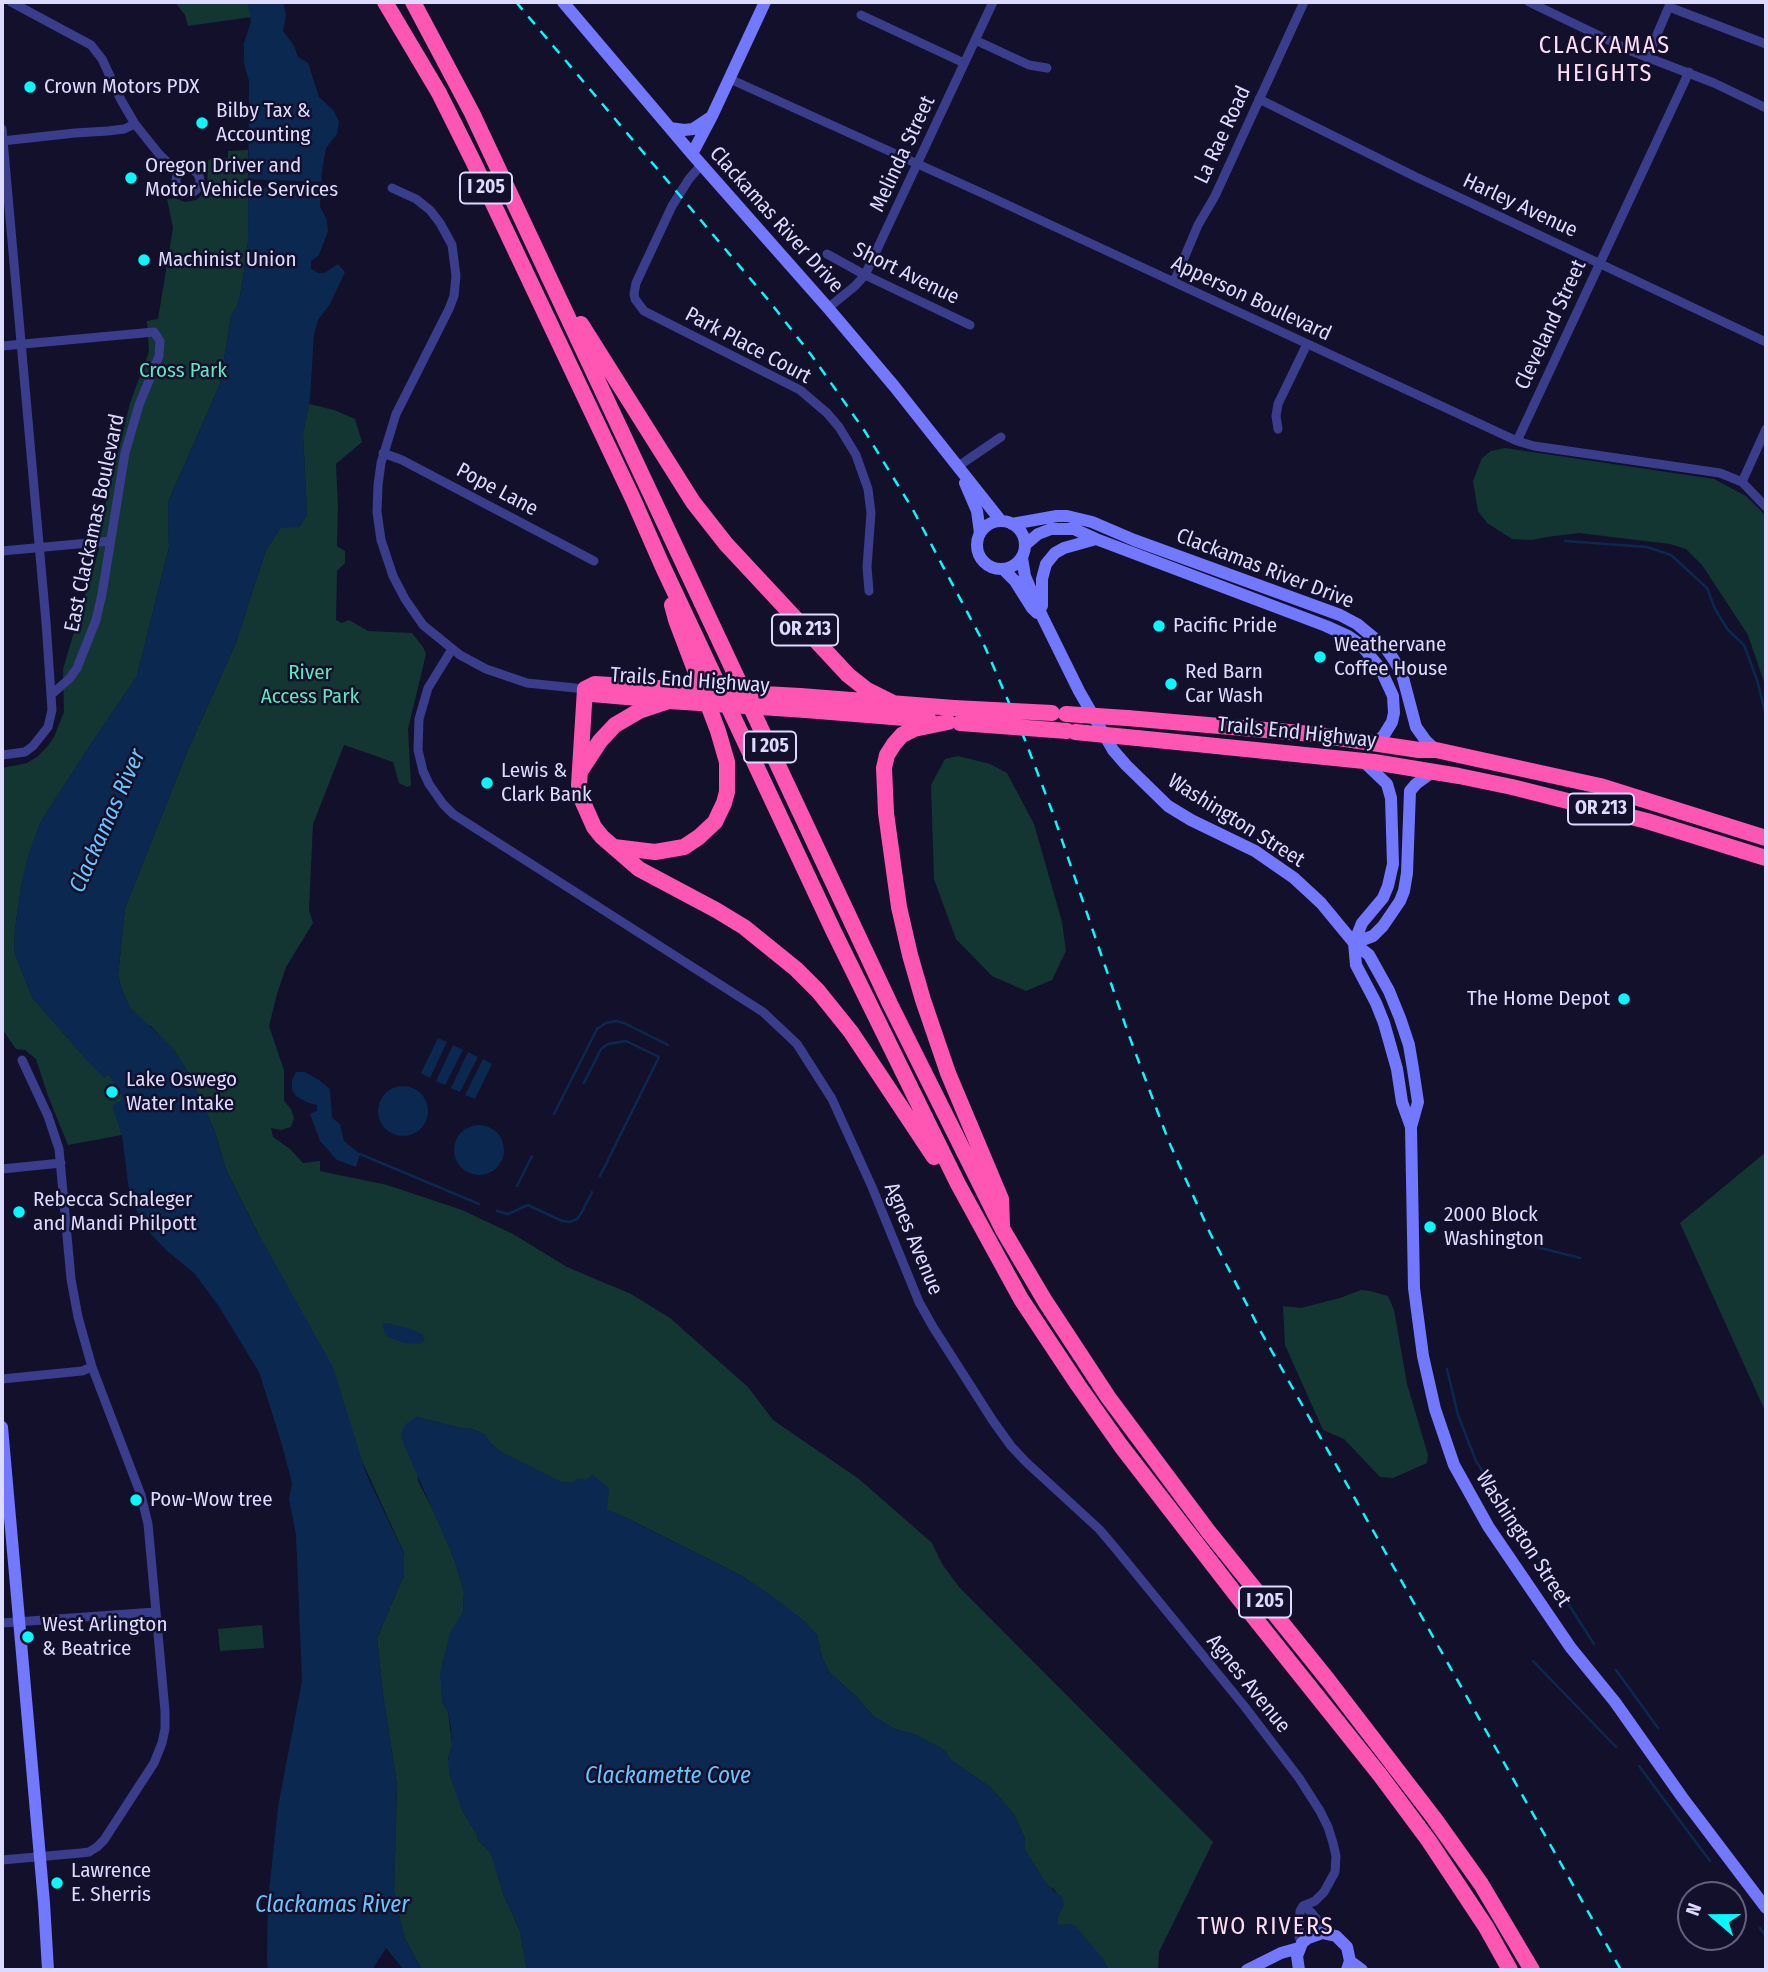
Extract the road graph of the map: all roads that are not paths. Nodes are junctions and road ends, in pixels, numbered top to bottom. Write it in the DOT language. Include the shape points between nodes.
graph roads {
  1 [pos="11,2"];
  2 [pos="385,2"];
  3 [pos="414,2"];
  4 [pos="563,2"];
  5 [pos="765,2"];
  6 [pos="993,2"];
  7 [pos="1304,2"];
  8 [pos="1529,2"];
  9 [pos="1670,5"];
  10 [pos="861,15"];
  11 [pos="975,40"];
  12 [pos="1766,44"];
  13 [pos="1647,58"];
  14 [pos="964,63"];
  15 [pos="1047,68"];
  16 [pos="1689,72"];
  17 [pos="730,79"];
  18 [pos="1259,99"];
  19 [pos="1766,108"];
  20 [pos="712,116"];
  21 [pos="135,124"];
  22 [pos="670,128"];
  23 [pos="2,129"];
  24 [pos="2,141"];
  25 [pos="692,154"];
  26 [pos="917,164"];
  27 [pos="701,165"];
  28 [pos="179,174"];
  29 [pos="392,188"];
  30 [pos="827,254"];
  31 [pos="542,262"];
  32 [pos="1600,262"];
  33 [pos="865,275"];
  34 [pos="1174,282"];
  35 [pos="828,307"];
  36 [pos="970,325"];
  37 [pos="1766,342"];
  38 [pos="21,344"];
  39 [pos="1307,344"];
  40 [pos="2,346"];
  41 [pos="1278,429"];
  42 [pos="1766,429"];
  43 [pos="1001,437"];
  44 [pos="1517,441"];
  45 [pos="383,453"];
  46 [pos="957,467"];
  47 [pos="1742,482"];
  48 [pos="1766,507"];
  49 [pos="1007,522"];
  50 [pos="980,533"];
  51 [pos="1096,539"];
  52 [pos="110,541"];
  53 [pos="39,547"];
  54 [pos="2,551"];
  55 [pos="1024,551"];
  56 [pos="594,561"];
  57 [pos="662,565"];
  58 [pos="1004,570"];
  59 [pos="869,591"];
  60 [pos="1043,618"];
  61 [pos="452,649"];
  62 [pos="585,689"];
  63 [pos="52,694"];
  64 [pos="666,695"];
  65 [pos="803,703"];
  66 [pos="895,704"];
  67 [pos="954,718"];
  68 [pos="1376,743"];
  69 [pos="1436,750"];
  70 [pos="2,755"];
  71 [pos="1364,762"];
  72 [pos="1434,771"];
  73 [pos="580,772"];
  74 [pos="1766,838"];
  75 [pos="614,847"];
  76 [pos="1766,858"];
  77 [pos="1354,943"];
  78 [pos="22,1060"];
  79 [pos="61,1163"];
  80 [pos="2,1169"];
  81 [pos="979,1224"];
  82 [pos="1003,1230"];
  83 [pos="92,1367"];
  84 [pos="2,1379"];
  85 [pos="2,1427"];
  86 [pos="155,1612"];
  87 [pos="19,1622"];
  88 [pos="2,1623"];
  89 [pos="40,1857"];
  90 [pos="2,1860"];
  91 [pos="1303,1906"];
  92 [pos="1766,1908"];
  93 [pos="1329,1934"];
  94 [pos="1301,1946"];
  95 [pos="1349,1966"];
  96 [pos="48,1970"];
  97 [pos="1247,1970"];
  98 [pos="1299,1970"];
  99 [pos="1362,1970"];
  100 [pos="1510,1970"];
  101 [pos="1532,1970"];
  1 -- 21 [label="street" via="91,45"];
  2 -- 57 [label="highway, I 205" via="473,161"];
  3 -- 31 [label="highway, I 205"];
  4 -- 22 [label="main road, Clackamas River Drive"];
  5 -- 17 [label="main road"];
  6 -- 11 [label="street, Melinda Street"];
  7 -- 18 [label="street, La Rae Road"];
  8 -- 13 [label="street"];
  9 -- 12 [label="street"];
  9 -- 13 [label="street"];
  10 -- 14 [label="street"];
  11 -- 14 [label="street, Melinda Street"];
  11 -- 15 [label="street" via="1029,65"];
  13 -- 16 [label="street"];
  14 -- 26 [label="street, Melinda Street"];
  16 -- 19 [label="street"];
  16 -- 32 [label="street, Cleveland Street"];
  17 -- 20 [label="main road"];
  17 -- 26 [label="street, Apperson Boulevard"];
  18 -- 32 [label="street, Harley Avenue"];
  18 -- 34 [label="street, La Rae Road"];
  20 -- 22 [label="main road" via="693,129"];
  20 -- 25 [label="main road"];
  21 -- 24 [label="street" via="124,129"];
  21 -- 28 [label="street"];
  22 -- 25 [label="main road, Clackamas River Drive"];
  23 -- 24 [label="street"];
  24 -- 38 [label="street"];
  25 -- 27 [label="main road, Clackamas River Drive"];
  26 -- 33 [label="street, Melinda Street"];
  26 -- 34 [label="street, Apperson Boulevard"];
  27 -- 35 [label="main road, Clackamas River Drive"];
  27 -- 59 [label="street, Park Place Court" via="672,206 636,283 635,299 644,311 800,390 839,427 856,455 868,489"];
  29 -- 45 [label="street" via="415,199 440,223 452,245 456,276 449,309 404,397"];
  30 -- 33 [label="street, Short Avenue"];
  31 -- 66 [label="highway, OR 213" via="673,472 718,534 854,681"];
  31 -- 82 [label="highway, I 205" via="890,1004"];
  32 -- 37 [label="street, Harley Avenue"];
  32 -- 44 [label="street, Cleveland Street"];
  33 -- 35 [label="street, Melinda Street"];
  33 -- 36 [label="street, Short Avenue"];
  34 -- 39 [label="street, Apperson Boulevard"];
  35 -- 46 [label="main road, Clackamas River Drive"];
  38 -- 40 [label="street"];
  38 -- 52 [label="street, East Clackamas Boulevard" via="154,332 160,341 161,350 131,432"];
  38 -- 53 [label="street"];
  39 -- 41 [label="street" via="1279,404"];
  39 -- 44 [label="street, Apperson Boulevard"];
  42 -- 47 [label="street"];
  43 -- 46 [label="street"];
  44 -- 47 [label="street, Apperson Boulevard" via="1713,472"];
  45 -- 56 [label="street, Pope Lane"];
  45 -- 61 [label="street" via="377,512 389,564 419,619"];
  46 -- 49 [label="main road, Clackamas River Drive"];
  46 -- 50 [label="main road, Clackamas River Drive" via="977,512"];
  47 -- 48 [label="street, Apperson Boulevard"];
  49 -- 50 [label="main road, Clackamas River Drive" via="989,524"];
  49 -- 55 [label="main road, Clackamas River Drive" via="1021,532"];
  49 -- 69 [label="main road, Clackamas River Drive" via="1067,516 1092,522 1357,624 1394,660 1416,727"];
  50 -- 58 [label="main road, Clackamas River Drive" via="979,555 989,566"];
  51 -- 55 [label="main road, Clackamas River Drive" via="1074,528 1051,529 1038,534"];
  51 -- 60 [label="main road" via="1064,548 1046,564"];
  51 -- 68 [label="main road, Clackamas River Drive" via="1348,636 1361,645 1380,668 1393,696 1392,722"];
  52 -- 53 [label="street"];
  52 -- 63 [label="street, East Clackamas Boulevard" via="100,607 88,645 73,674"];
  53 -- 54 [label="street"];
  53 -- 63 [label="street"];
  55 -- 58 [label="main road, Clackamas River Drive"];
  55 -- 60 [label="main road, Washington Street" via="1025,576"];
  57 -- 75 [label="highway" via="676,620 727,762 727,792 715,822 684,847 655,852"];
  57 -- 81 [label="highway, I 205" via="833,930"];
  58 -- 60 [label="main road, Washington Street"];
  60 -- 77 [label="main road, Washington Street" via="1113,750 1135,775 1168,806 1294,878"];
  61 -- 62 [label="street" via="486,669 527,683"];
  61 -- 91 [label="street, Agnes Avenue" via="428,688 418,730 420,761 433,791 453,814 763,1012 797,1044 832,1100 919,1302 993,1421 1011,1447 1116,1549 1245,1707 1320,1811 1336,1856 1335,1872 1324,1892"];
  62 -- 64 [label="highway, Trails End Highway" via="592,695"];
  62 -- 73 [label="highway"];
  63 -- 70 [label="street" via="49,723 36,743 28,750"];
  64 -- 65 [label="highway, Trails End Highway, bridge"];
  64 -- 73 [label="highway" via="615,725"];
  65 -- 66 [label="highway, Trails End Highway"];
  65 -- 67 [label="highway, Trails End Highway / OR 213"];
  66 -- 67 [label="highway, Trails End Highway / OR 213"];
  67 -- 68 [label="highway, Trails End Highway / OR 213, bridge" via="1059,714 1127,718"];
  67 -- 71 [label="highway, Trails End Highway / OR 213, bridge"];
  67 -- 82 [label="highway" via="914,729 894,744 884,768 886,813 910,955 948,1073 1001,1199"];
  68 -- 69 [label="highway, Trails End Highway / OR 213"];
  69 -- 74 [label="highway, Trails End Highway / OR 213" via="1600,786"];
  71 -- 72 [label="highway, Trails End Highway / OR 213"];
  71 -- 77 [label="main road" via="1387,784 1391,798 1393,864 1383,898 1362,923"];
  72 -- 76 [label="highway, Trails End Highway / OR 213" via="1647,821"];
  72 -- 77 [label="main road" via="1410,791 1407,873 1400,901 1373,936"];
  73 -- 75 [label="highway" via="586,812"];
  75 -- 81 [label="highway" via="639,869 744,928 811,984 851,1032"];
  77 -- 92 [label="main road, Washington Street" via="1356,965 1391,1044 1411,1127 1414,1287 1423,1356 1454,1465 1488,1526 1564,1637"];
  78 -- 79 [label="street" via="48,1116"];
  79 -- 80 [label="street"];
  79 -- 83 [label="street" via="71,1279"];
  81 -- 100 [label="highway, I 205" via="1021,1299 1098,1414 1380,1775 1461,1889"];
  82 -- 101 [label="highway, I 205" via="1108,1396 1434,1818 1481,1884"];
  83 -- 84 [label="street"];
  83 -- 86 [label="street" via="141,1495 148,1524"];
  85 -- 87 [label="main road"];
  86 -- 87 [label="street"];
  86 -- 89 [label="street" via="165,1711 154,1763 104,1840 89,1852"];
  87 -- 88 [label="street"];
  87 -- 89 [label="main road"];
  89 -- 90 [label="street"];
  89 -- 96 [label="main road"];
  91 -- 93 [label="street"];
  91 -- 94 [label="street" via="1298,1928"];
  93 -- 94 [label="main road" via="1314,1934"];
  93 -- 95 [label="main road" via="1347,1947"];
  94 -- 97 [label="main road"];
  94 -- 98 [label="main road"];
  95 -- 99 [label="main road"];
}
